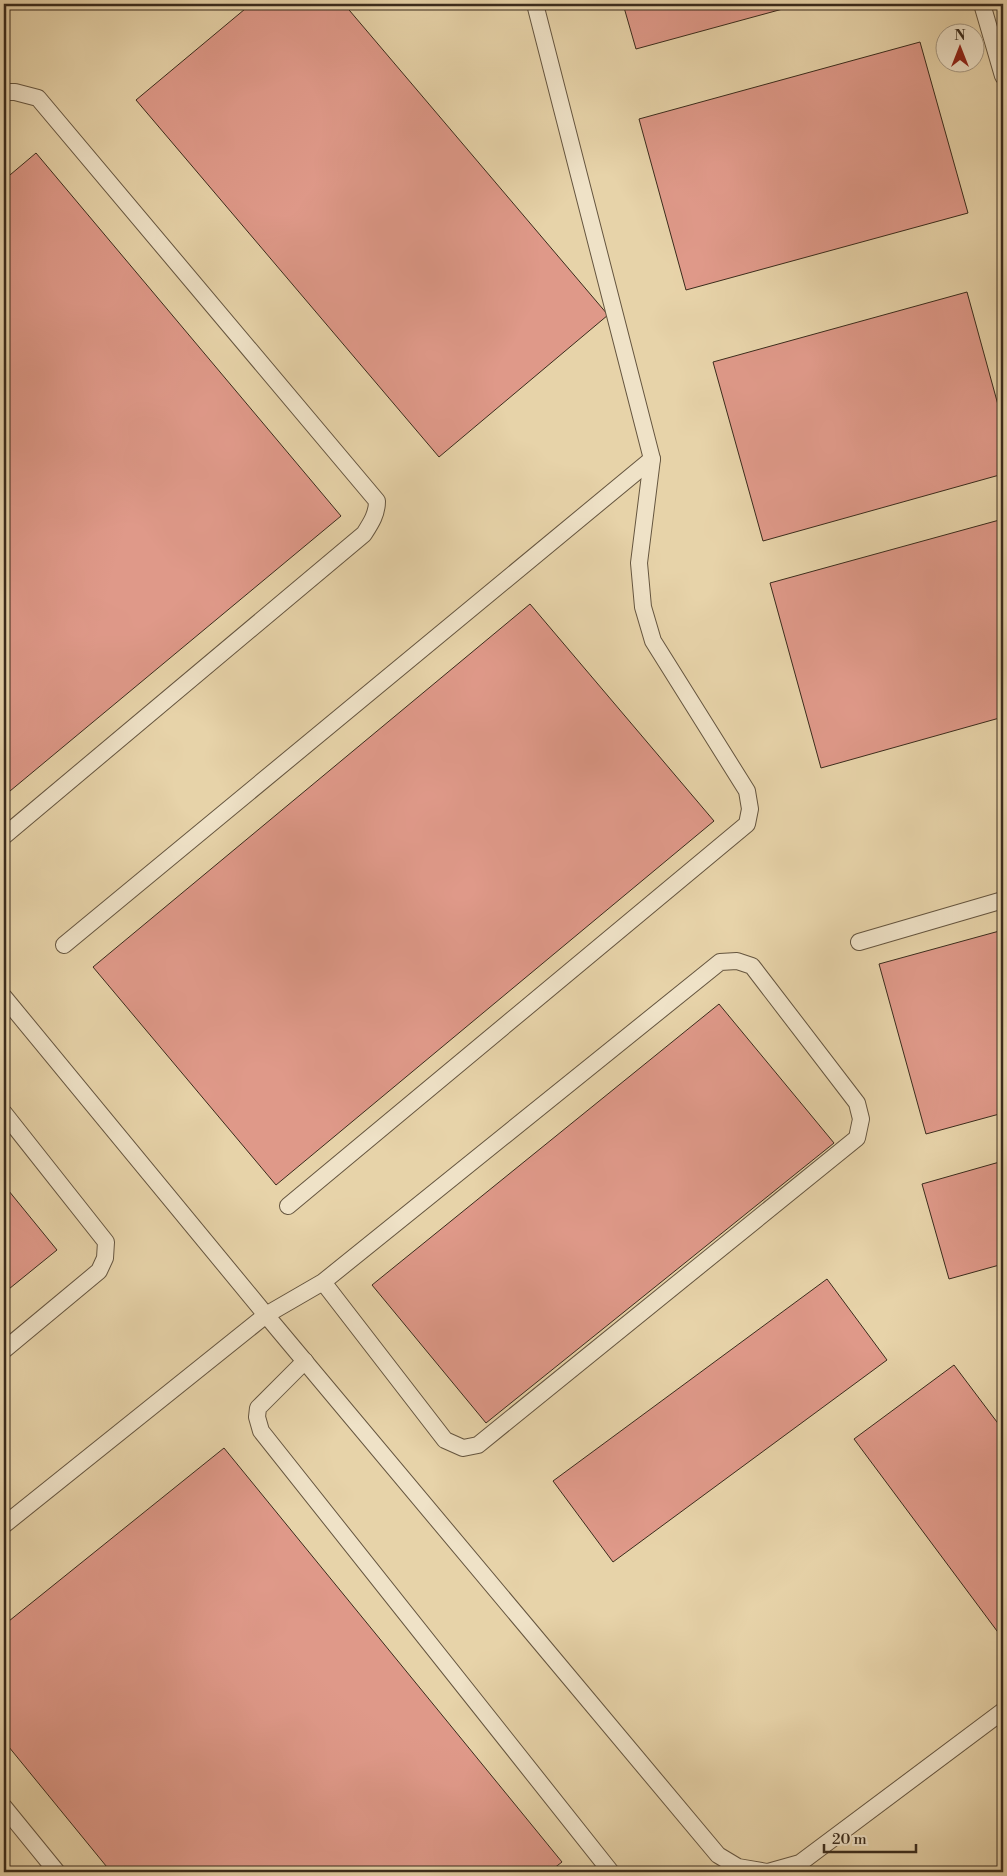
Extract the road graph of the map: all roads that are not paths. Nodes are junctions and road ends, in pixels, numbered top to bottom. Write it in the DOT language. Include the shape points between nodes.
graph roads {
  1 [pos="535,4"];
  2 [pos="982,4"];
  3 [pos="1003,76"];
  4 [pos="4,92"];
  5 [pos="652,459"];
  6 [pos="4,835"];
  7 [pos="1003,900"];
  8 [pos="859,942"];
  9 [pos="64,945"];
  10 [pos="4,997"];
  11 [pos="4,1113"];
  12 [pos="288,1206"];
  13 [pos="323,1282"];
  14 [pos="266,1315"];
  15 [pos="4,1350"];
  16 [pos="305,1362"];
  17 [pos="4,1525"];
  18 [pos="1003,1711"];
  19 [pos="4,1808"];
  20 [pos="57,1872"];
  21 [pos="611,1872"];
  22 [pos="768,1872"];
  1 -- 5 [label="lane"];
  2 -- 3 [label="lane"];
  4 -- 6 [label="lane" via="38,98 377,500 377,510 364,534"];
  5 -- 9 [label="lane"];
  5 -- 12 [label="lane" via="639,563 643,607 653,642 746,791 750,809 746,824"];
  7 -- 8 [label="lane"];
  10 -- 14 [label="lane"];
  11 -- 15 [label="lane" via="106,1242 105,1258 99,1271"];
  13 -- 13 [label="lane" via="720,962 737,961 752,966 857,1103 861,1118 857,1138 478,1445 463,1448 445,1440"];
  13 -- 14 [label="lane"];
  14 -- 16 [label="lane"];
  14 -- 17 [label="lane"];
  16 -- 21 [label="lane" via="258,1408 261,1431"];
  16 -- 22 [label="lane" via="718,1855 738,1867"];
  18 -- 22 [label="lane" via="800,1863"];
  19 -- 20 [label="lane"];
}
